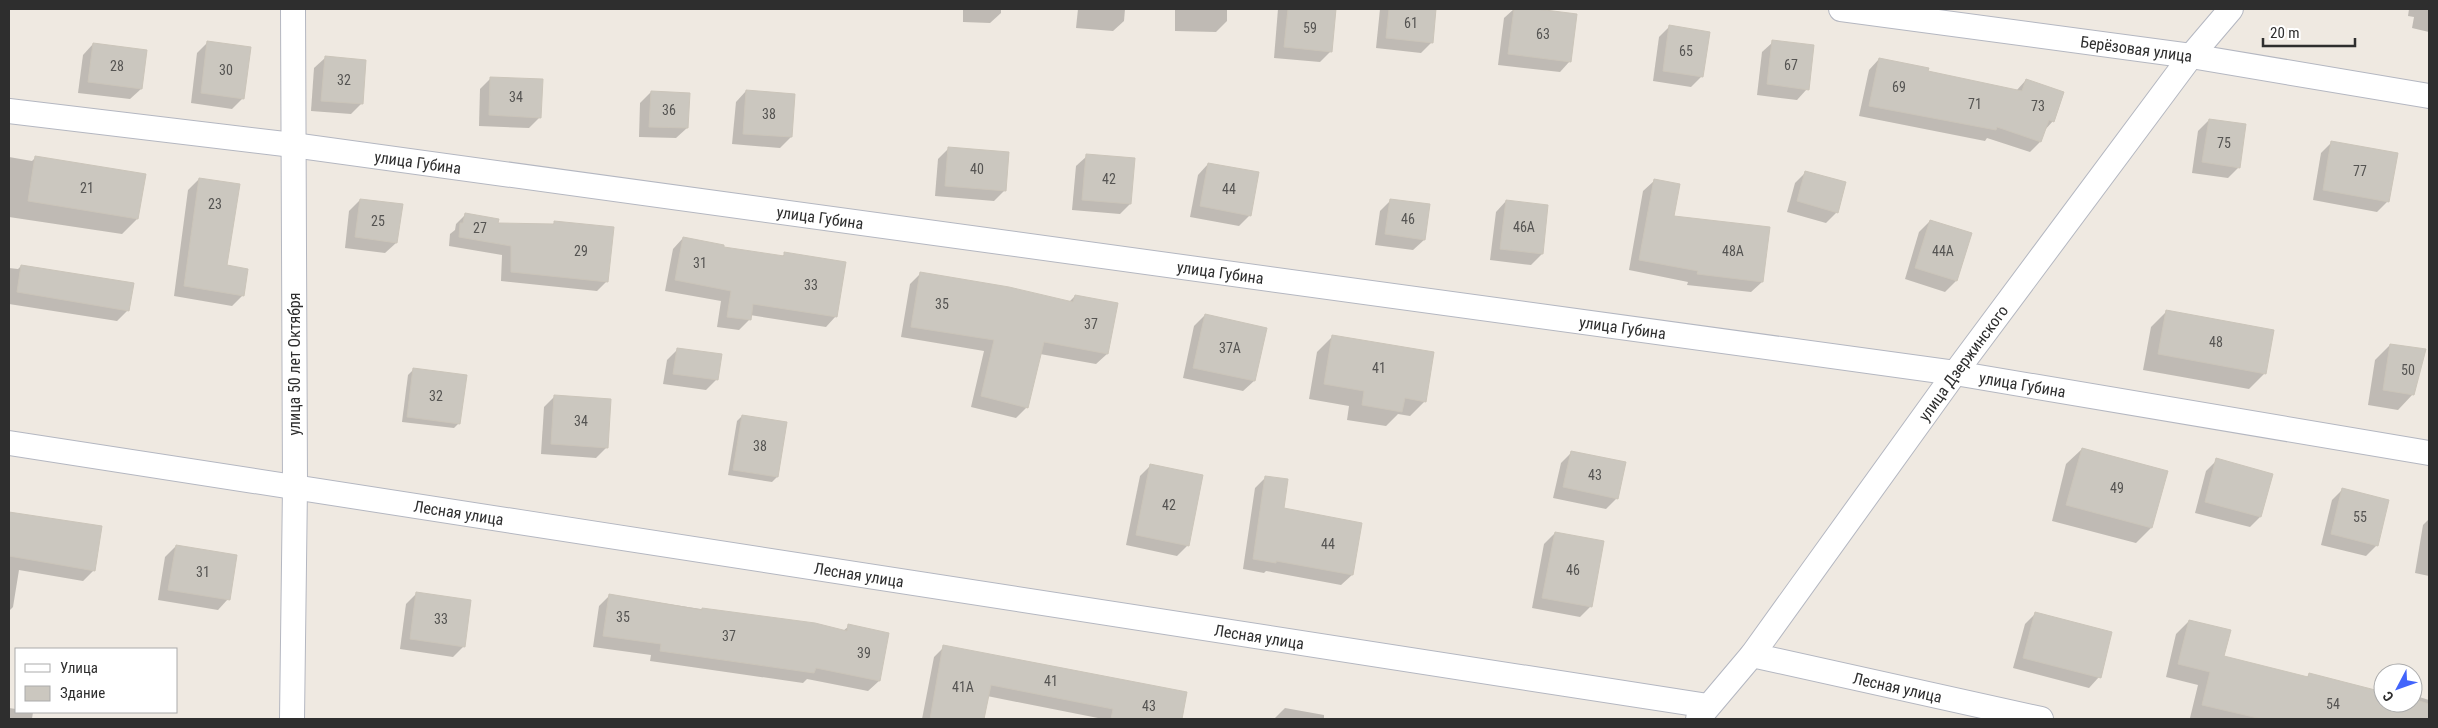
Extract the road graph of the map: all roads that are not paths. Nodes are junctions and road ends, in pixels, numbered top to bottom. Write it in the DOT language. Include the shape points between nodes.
graph roads {
  1 [pos="293,9"];
  2 [pos="1841,9"];
  3 [pos="2231,9"];
  4 [pos="2191,56"];
  5 [pos="2429,96"];
  6 [pos="9,111"];
  7 [pos="293,145"];
  8 [pos="1955,373"];
  9 [pos="9,443"];
  10 [pos="2429,453"];
  11 [pos="295,486"];
  12 [pos="1752,655"];
  13 [pos="1703,713"];
  14 [pos="292,719"];
  15 [pos="2041,719"];
  1 -- 7 [label="street, улица 50 лет Октября"];
  2 -- 4 [label="street, Берёзовая улица"];
  3 -- 4 [label="street, улица Дзержинского"];
  4 -- 5 [label="street, Берёзовая улица"];
  4 -- 8 [label="street, улица Дзержинского"];
  6 -- 7 [label="street, улица Губина"];
  7 -- 8 [label="street, улица Губина"];
  7 -- 11 [label="street, улица 50 лет Октября"];
  8 -- 10 [label="street, улица Губина"];
  8 -- 12 [label="street, улица Дзержинского"];
  9 -- 11 [label="street, Лесная улица"];
  11 -- 13 [label="street, Лесная улица"];
  11 -- 14 [label="street, улица 50 лет Октября"];
  12 -- 13 [label="street, улица Дзержинского"];
  12 -- 15 [label="street, Лесная улица"];
}
